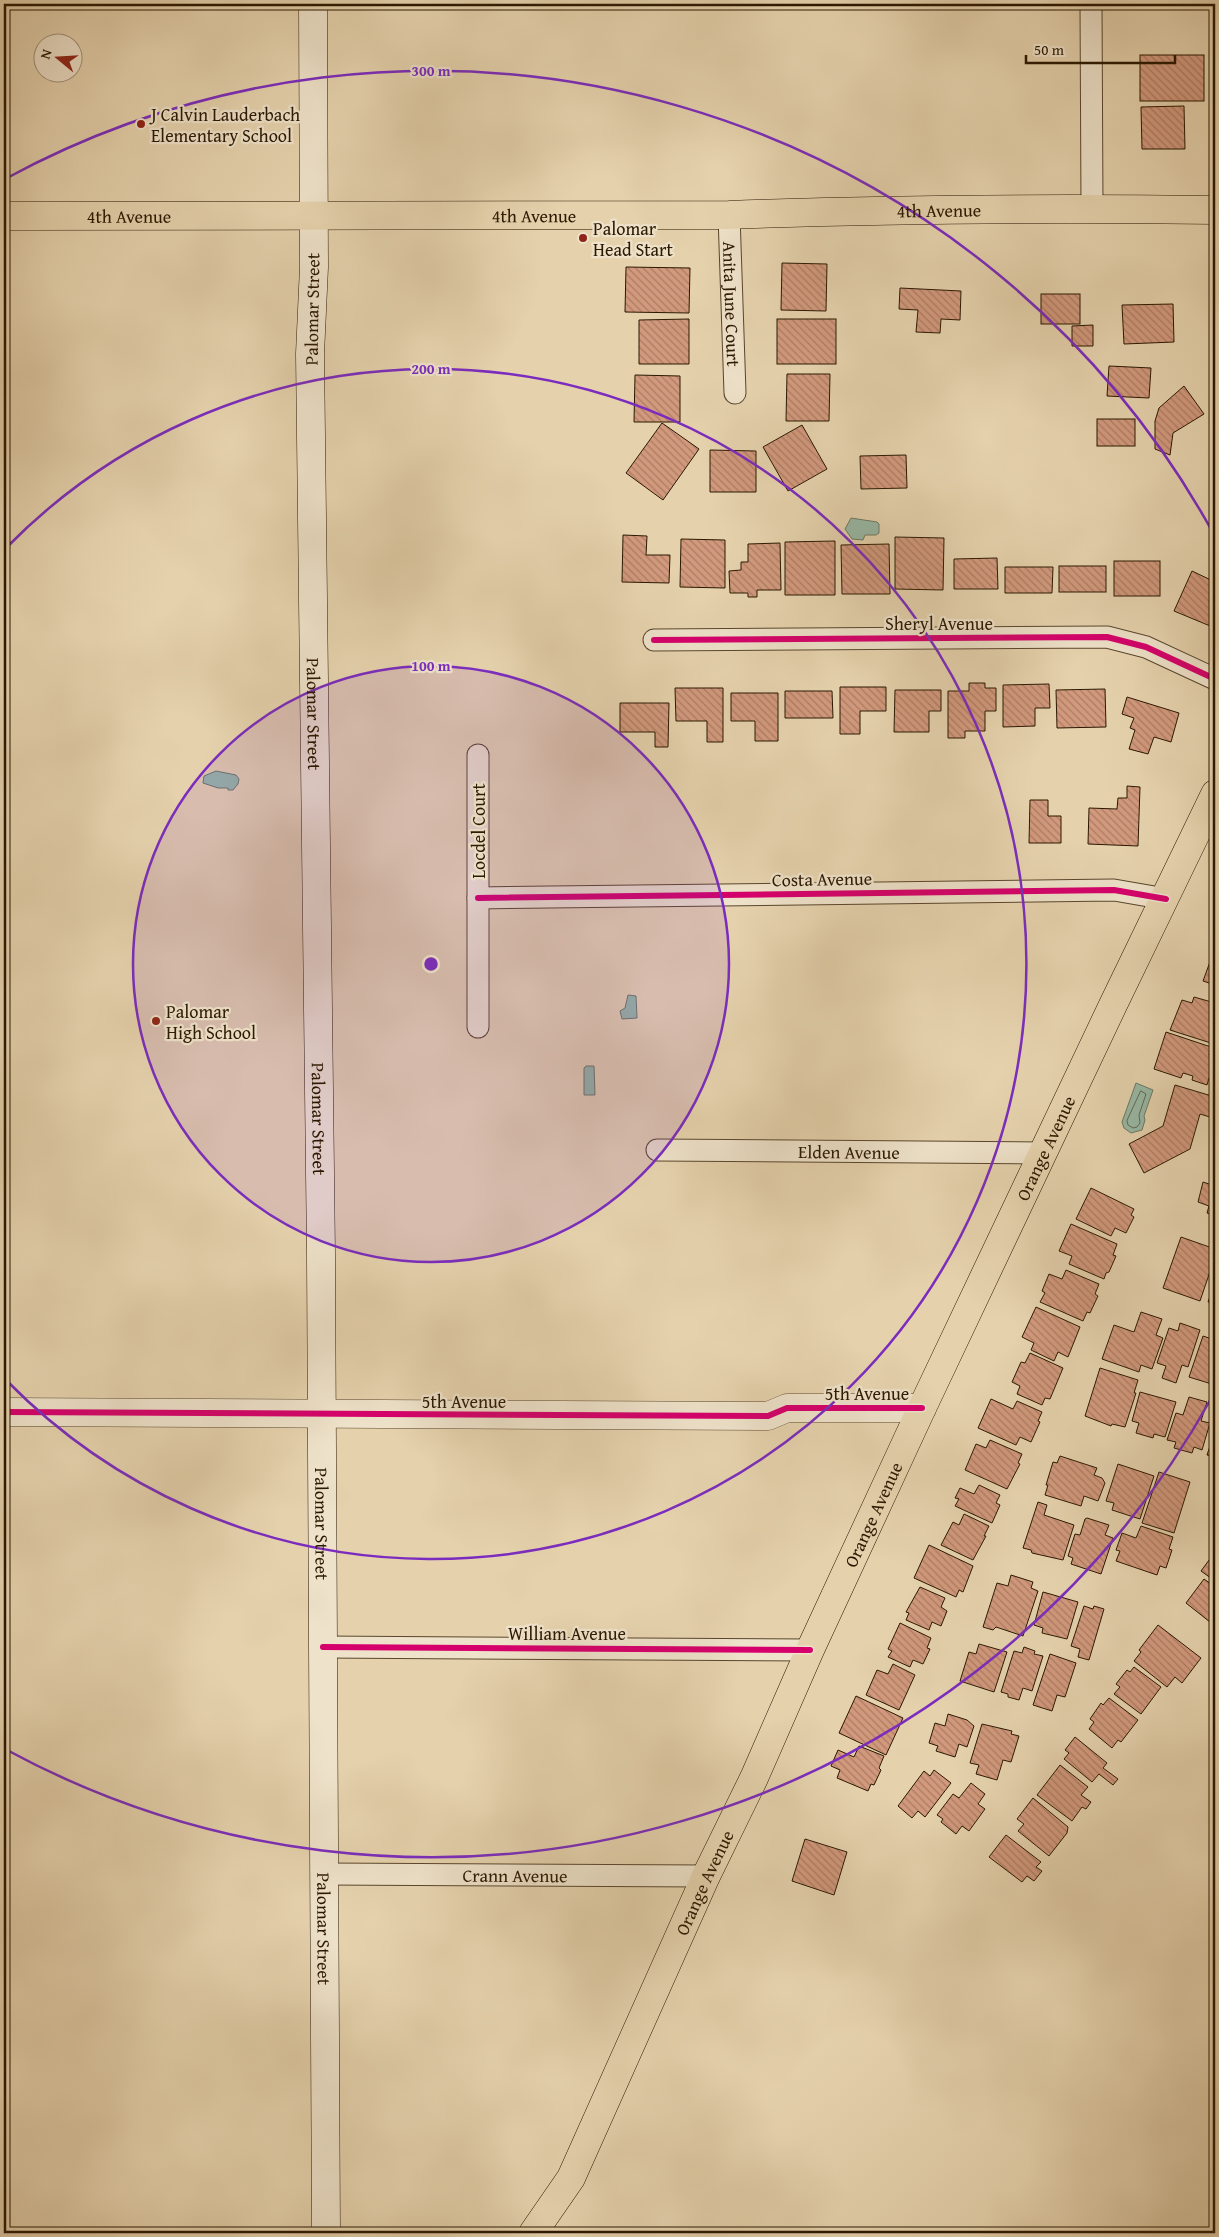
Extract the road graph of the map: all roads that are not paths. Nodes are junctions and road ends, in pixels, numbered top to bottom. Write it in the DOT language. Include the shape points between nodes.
graph roads {
  1 [pos="313,4"];
  2 [pos="1091,4"];
  3 [pos="1092,208"];
  4 [pos="1215,210"];
  5 [pos="312,215"];
  6 [pos="729,215"];
  7 [pos="4,216"];
  8 [pos="735,393"];
  9 [pos="654,640"];
  10 [pos="1215,679"];
  11 [pos="478,756"];
  12 [pos="1215,794"];
  13 [pos="478,898"];
  14 [pos="1166,899"];
  15 [pos="478,1027"];
  16 [pos="657,1150"];
  17 [pos="1042,1153"];
  18 [pos="922,1408"];
  19 [pos="4,1412"];
  20 [pos="322,1415"];
  21 [pos="324,1647"];
  22 [pos="810,1650"];
  23 [pos="325,1874"];
  24 [pos="706,1876"];
  25 [pos="326,2233"];
  26 [pos="533,2233"];
  1 -- 5 [label="main road, Palomar Street"];
  2 -- 3 [label="street"];
  3 -- 4 [label="main road, 4th Avenue"];
  3 -- 6 [label="main road, 4th Avenue"];
  5 -- 6 [label="main road, 4th Avenue"];
  5 -- 7 [label="main road, 4th Avenue"];
  5 -- 20 [label="main road, Palomar Street" via="314,267 310,354"];
  6 -- 8 [label="street, Anita June Court"];
  9 -- 10 [label="street, Sheryl Avenue" via="1107,637 1146,648"];
  11 -- 13 [label="street, Locdel Court"];
  12 -- 14 [label="main road, Orange Avenue"];
  13 -- 14 [label="street, Costa Avenue" via="1114,890"];
  13 -- 15 [label="street, Locdel Court"];
  14 -- 17 [label="main road, Orange Avenue"];
  16 -- 17 [label="street, Elden Avenue"];
  17 -- 18 [label="main road, Orange Avenue"];
  18 -- 20 [label="main road, 5th Avenue" via="787,1408 768,1416"];
  18 -- 22 [label="main road, Orange Avenue"];
  19 -- 20 [label="main road, 5th Avenue"];
  20 -- 21 [label="main road, Palomar Street"];
  21 -- 22 [label="street, William Avenue"];
  21 -- 23 [label="main road, Palomar Street"];
  22 -- 24 [label="main road, Orange Avenue" via="754,1778"];
  23 -- 24 [label="street, Crann Avenue"];
  23 -- 25 [label="main road, Palomar Street"];
  24 -- 26 [label="main road, Orange Avenue" via="571,2178"];
}
